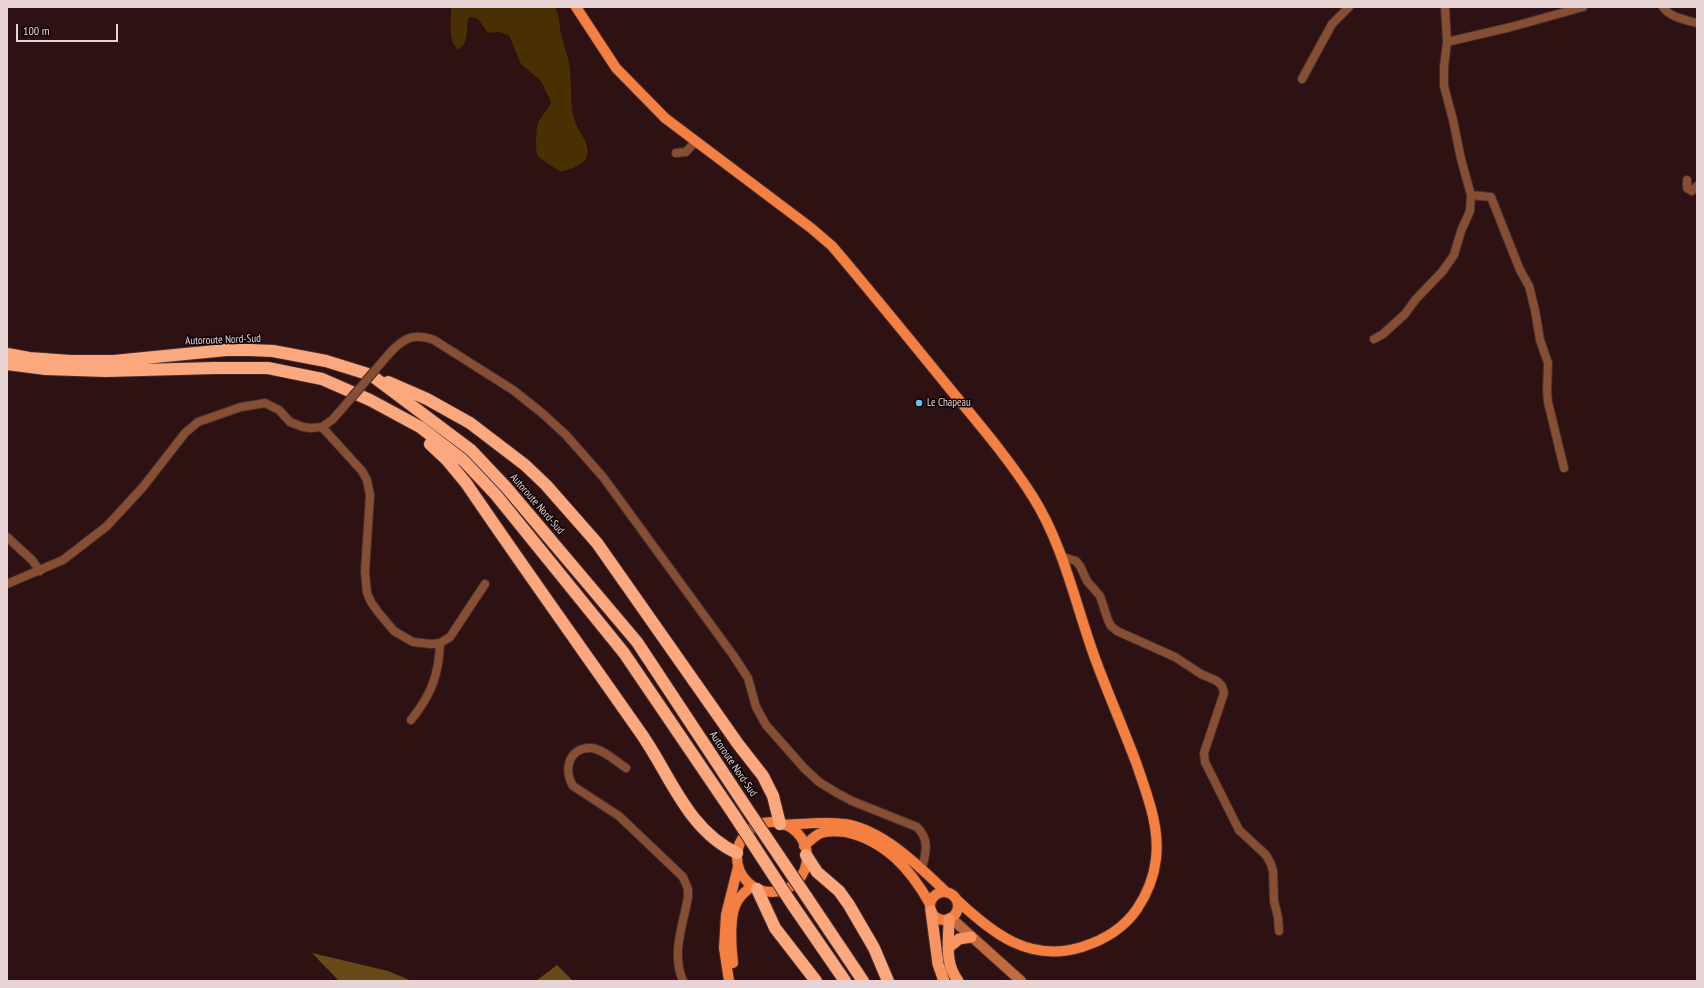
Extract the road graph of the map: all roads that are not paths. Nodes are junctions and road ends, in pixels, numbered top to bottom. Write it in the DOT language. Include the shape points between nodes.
graph roads {
  1 [pos="576,7"];
  2 [pos="1349,7"];
  3 [pos="1445,7"];
  4 [pos="1583,7"];
  5 [pos="1663,7"];
  6 [pos="1697,23"];
  7 [pos="1447,42"];
  8 [pos="1302,79"];
  9 [pos="695,142"];
  10 [pos="676,153"];
  11 [pos="1687,180"];
  12 [pos="1697,186"];
  13 [pos="1471,195"];
  14 [pos="1374,339"];
  15 [pos="7,354"];
  16 [pos="7,364"];
  17 [pos="371,375"];
  18 [pos="370,400"];
  19 [pos="322,427"];
  20 [pos="1564,468"];
  21 [pos="7,537"];
  22 [pos="1060,556"];
  23 [pos="40,571"];
  24 [pos="7,584"];
  25 [pos="485,584"];
  26 [pos="440,643"];
  27 [pos="411,720"];
  28 [pos="626,768"];
  29 [pos="781,824"];
  30 [pos="718,842"];
  31 [pos="805,851"];
  32 [pos="737,853"];
  33 [pos="922,868"];
  34 [pos="737,871"];
  35 [pos="754,888"];
  36 [pos="946,892"];
  37 [pos="957,900"];
  38 [pos="930,908"];
  39 [pos="953,916"];
  40 [pos="977,919"];
  41 [pos="1279,931"];
  42 [pos="971,937"];
  43 [pos="948,948"];
  44 [pos="683,981"];
  45 [pos="729,981"];
  46 [pos="735,981"];
  47 [pos="816,981"];
  48 [pos="845,981"];
  49 [pos="863,981"];
  50 [pos="888,981"];
  51 [pos="944,981"];
  52 [pos="958,981"];
  53 [pos="1021,981"];
  1 -- 9 [label="main road" via="616,68 665,118"];
  2 -- 8 [label="street" via="1332,24"];
  3 -- 7 [label="street"];
  4 -- 7 [label="street"];
  5 -- 6 [label="street" via="1671,14"];
  7 -- 13 [label="street" via="1444,86"];
  9 -- 10 [label="street" via="686,152"];
  9 -- 22 [label="main road" via="832,246 1000,451 1033,498"];
  11 -- 12 [label="street" via="1689,190 1692,191"];
  13 -- 14 [label="street" via="1470,210 1454,255 1405,314"];
  13 -- 20 [label="street" via="1491,197 1529,286 1540,340 1548,363 1548,402"];
  15 -- 17 [label="highway, Autoroute Nord-Sud" via="70,361 114,361 250,350 326,361"];
  16 -- 18 [label="highway" via="106,372 268,368 322,379"];
  17 -- 29 [label="highway" via="428,399 470,423 525,465 546,485 597,543 763,776 773,796"];
  17 -- 49 [label="highway, Autoroute Nord-Sud, bridge" via="471,450 506,487 637,642"];
  18 -- 30 [label="highway" via="418,432 446,458 466,483 649,744 689,812"];
  18 -- 48 [label="highway, bridge" via="426,432 463,460 496,495 624,653"];
  19 -- 23 [label="street" via="296,425 265,403 241,407 198,422 185,433 143,487 107,526 63,560"];
  19 -- 26 [label="street" via="362,471 370,487 365,582 371,602 403,637 413,642"];
  19 -- 33 [label="street, bridge" via="342,410 401,342 416,336 434,340 513,390 565,434 603,477 733,655 748,678 756,707 766,725 819,782 852,801 917,827 923,833 927,844"];
  21 -- 23 [label="street"];
  22 -- 40 [label="main road" via="1145,789 1157,841 1156,861 1144,900 1123,926 1107,937 1073,950 1030,949 1004,938"];
  22 -- 41 [label="street" via="1076,561 1080,566 1087,581 1100,596 1111,626 1117,631 1175,657 1222,686 1224,693 1204,754 1205,762 1239,830 1266,855 1271,864"];
  23 -- 24 [label="street"];
  25 -- 26 [label="street" via="450,637"];
  26 -- 27 [label="street" via="439,664 434,684"];
  28 -- 44 [label="street" via="599,750 584,749 577,752 568,764 569,780 619,816 683,876 688,897 677,954 677,965"];
  29 -- 31 [label="main road" via="796,833"];
  29 -- 32 [label="main road" via="767,823 755,827 745,835"];
  29 -- 33 [label="main road" via="852,826 892,846"];
  30 -- 32 [label="highway"];
  30 -- 34 [label="main road"];
  31 -- 35 [label="main road" via="802,874 794,884 776,892"];
  31 -- 38 [label="main road" via="816,835 828,831 851,834 873,842 891,853 903,866 919,885"];
  31 -- 50 [label="highway" via="817,872 839,891 849,905 874,948"];
  32 -- 34 [label="main road"];
  33 -- 36 [label="main road"];
  34 -- 35 [label="main road"];
  34 -- 45 [label="main road" via="728,901 724,948"];
  35 -- 46 [label="main road" via="736,902 733,915 731,952"];
  35 -- 47 [label="highway" via="778,932"];
  36 -- 37 [label="main road"];
  36 -- 38 [label="main road" via="935,895"];
  37 -- 39 [label="main road"];
  37 -- 40 [label="main road"];
  38 -- 39 [label="main road" via="938,919"];
  38 -- 51 [label="highway" via="938,964"];
  39 -- 40 [label="main road"];
  39 -- 42 [label="main road"];
  39 -- 43 [label="highway"];
  42 -- 43 [label="highway" via="959,939"];
  42 -- 53 [label="main road"];
  43 -- 52 [label="highway" via="950,968"];
}
